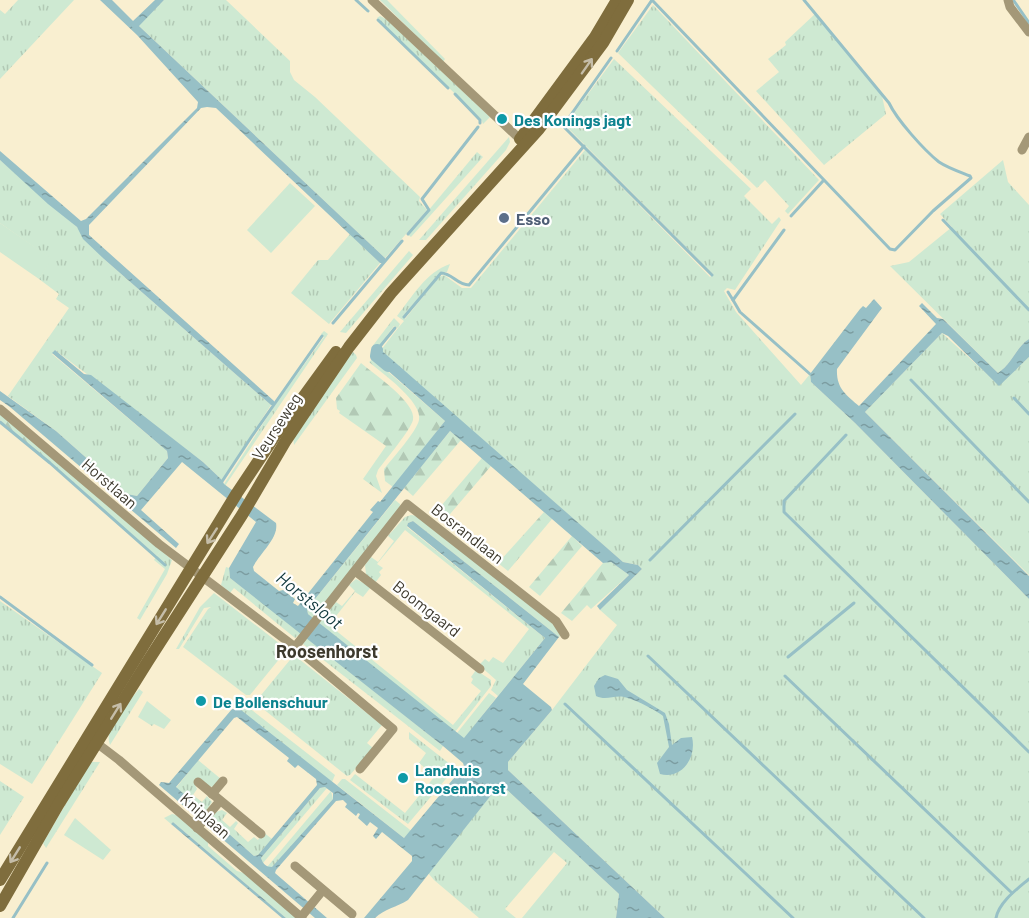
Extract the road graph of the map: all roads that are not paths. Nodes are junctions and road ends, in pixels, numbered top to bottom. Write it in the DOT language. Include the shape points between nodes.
graph roads {
  1 [pos="372,0"];
  2 [pos="617,0"];
  3 [pos="628,0"];
  4 [pos="1008,0"];
  5 [pos="1029,32"];
  6 [pos="535,126"];
  7 [pos="1029,137"];
  8 [pos="523,142"];
  9 [pos="1022,150"];
  10 [pos="0,409"];
  11 [pos="192,567"];
  12 [pos="355,571"];
  13 [pos="202,577"];
  14 [pos="565,635"];
  15 [pos="295,648"];
  16 [pos="480,669"];
  17 [pos="92,740"];
  18 [pos="360,769"];
  19 [pos="223,781"];
  20 [pos="198,782"];
  21 [pos="212,794"];
  22 [pos="220,801"];
  23 [pos="198,826"];
  24 [pos="261,834"];
  25 [pos="295,866"];
  26 [pos="0,880"];
  27 [pos="323,890"];
  28 [pos="0,906"];
  29 [pos="352,914"];
  30 [pos="302,916"];
  1 -- 8 [label="street"];
  2 -- 6 [label="main road, Veurseweg"];
  6 -- 3 [label="main road, Veurseweg, one-way" via="598,51"];
  4 -- 5 [label="street"];
  6 -- 8 [label="main road, Veurseweg"];
  7 -- 9 [label="street"];
  8 -- 11 [label="main road, Veurseweg, one-way" via="360,321 237,493"];
  8 -- 13 [label="main road, Veurseweg" via="369,319 291,432"];
  10 -- 11 [label="street, Horstlaan" via="159,544"];
  11 -- 13 [label="street, Horstlaan"];
  11 -- 17 [label="main road, Veurseweg, one-way"];
  12 -- 14 [label="street, Bosrandlaan" via="408,504 556,621"];
  12 -- 15 [label="street, Bosrandlaan"];
  12 -- 16 [label="street, Boomgaard"];
  13 -- 15 [label="street, Horstlaan"];
  17 -- 13 [label="main road, Veurseweg, one-way"];
  15 -- 18 [label="street, Horstlaan" via="393,729"];
  17 -- 23 [label="street, Kniplaan"];
  17 -- 26 [label="main road, Veurseweg, one-way"];
  17 -- 28 [label="main road, Veurseweg"];
  19 -- 21 [label="street"];
  20 -- 21 [label="street"];
  21 -- 22 [label="street"];
  22 -- 23 [label="street"];
  22 -- 24 [label="street"];
  23 -- 30 [label="street, Kniplaan"];
  25 -- 27 [label="street"];
  27 -- 29 [label="street"];
  27 -- 30 [label="street"];
}
